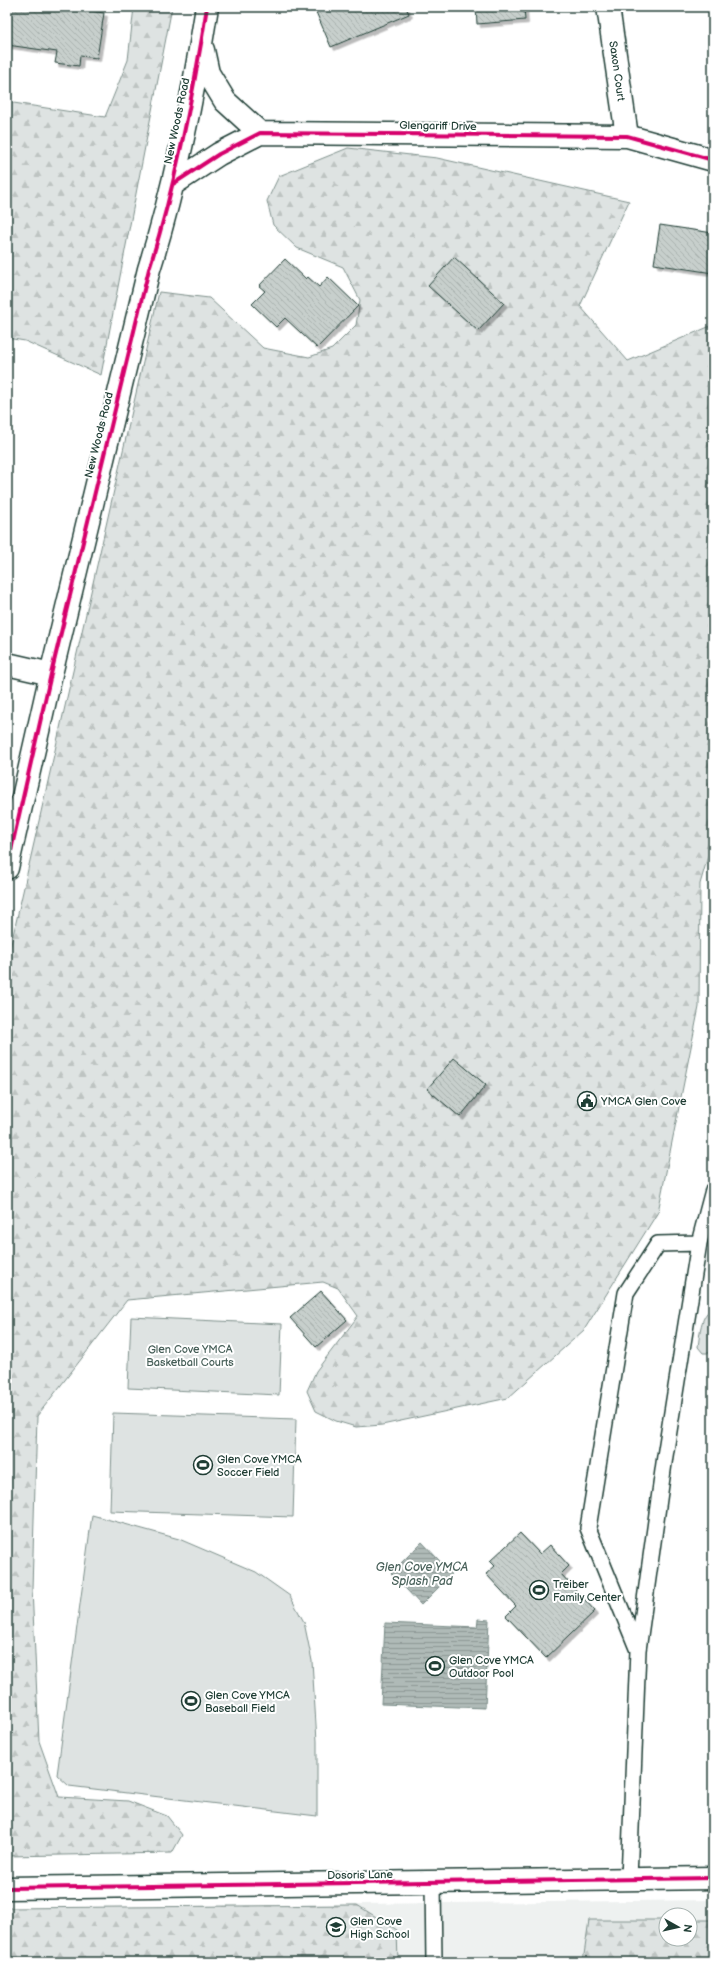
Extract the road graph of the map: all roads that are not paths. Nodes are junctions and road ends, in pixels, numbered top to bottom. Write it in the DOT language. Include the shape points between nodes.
graph roads {
  1 [pos="207,7"];
  2 [pos="608,7"];
  3 [pos="201,43"];
  4 [pos="260,133"];
  5 [pos="627,136"];
  6 [pos="713,160"];
  7 [pos="173,184"];
  8 [pos="7,664"];
  9 [pos="51,674"];
  10 [pos="7,868"];
  11 [pos="713,1190"];
  12 [pos="699,1243"];
  13 [pos="638,1650"];
  14 [pos="713,1878"];
  15 [pos="629,1879"];
  16 [pos="433,1883"];
  17 [pos="7,1888"];
  18 [pos="434,1962"];
  1 -- 3 [label="street, New Woods Road"];
  2 -- 5 [label="street, Saxon Court"];
  3 -- 4 [label="street" via="208,73 225,101"];
  3 -- 7 [label="street, New Woods Road"];
  4 -- 5 [label="street, Glengariff Drive"];
  4 -- 7 [label="street, Glengariff Drive" via="219,154"];
  5 -- 6 [label="street, Glengariff Drive"];
  7 -- 9 [label="street, New Woods Road" via="149,269"];
  8 -- 9 [label="street"];
  9 -- 10 [label="street, New Woods Road"];
  11 -- 12 [label="lane"];
  12 -- 13 [label="lane" via="665,1456"];
  12 -- 13 [label="lane" via="658,1244 626,1293 588,1528"];
  13 -- 15 [label="lane"];
  14 -- 15 [label="street, Dosoris Lane"];
  15 -- 16 [label="street, Dosoris Lane"];
  16 -- 17 [label="street, Dosoris Lane"];
  16 -- 18 [label="lane"];
}
